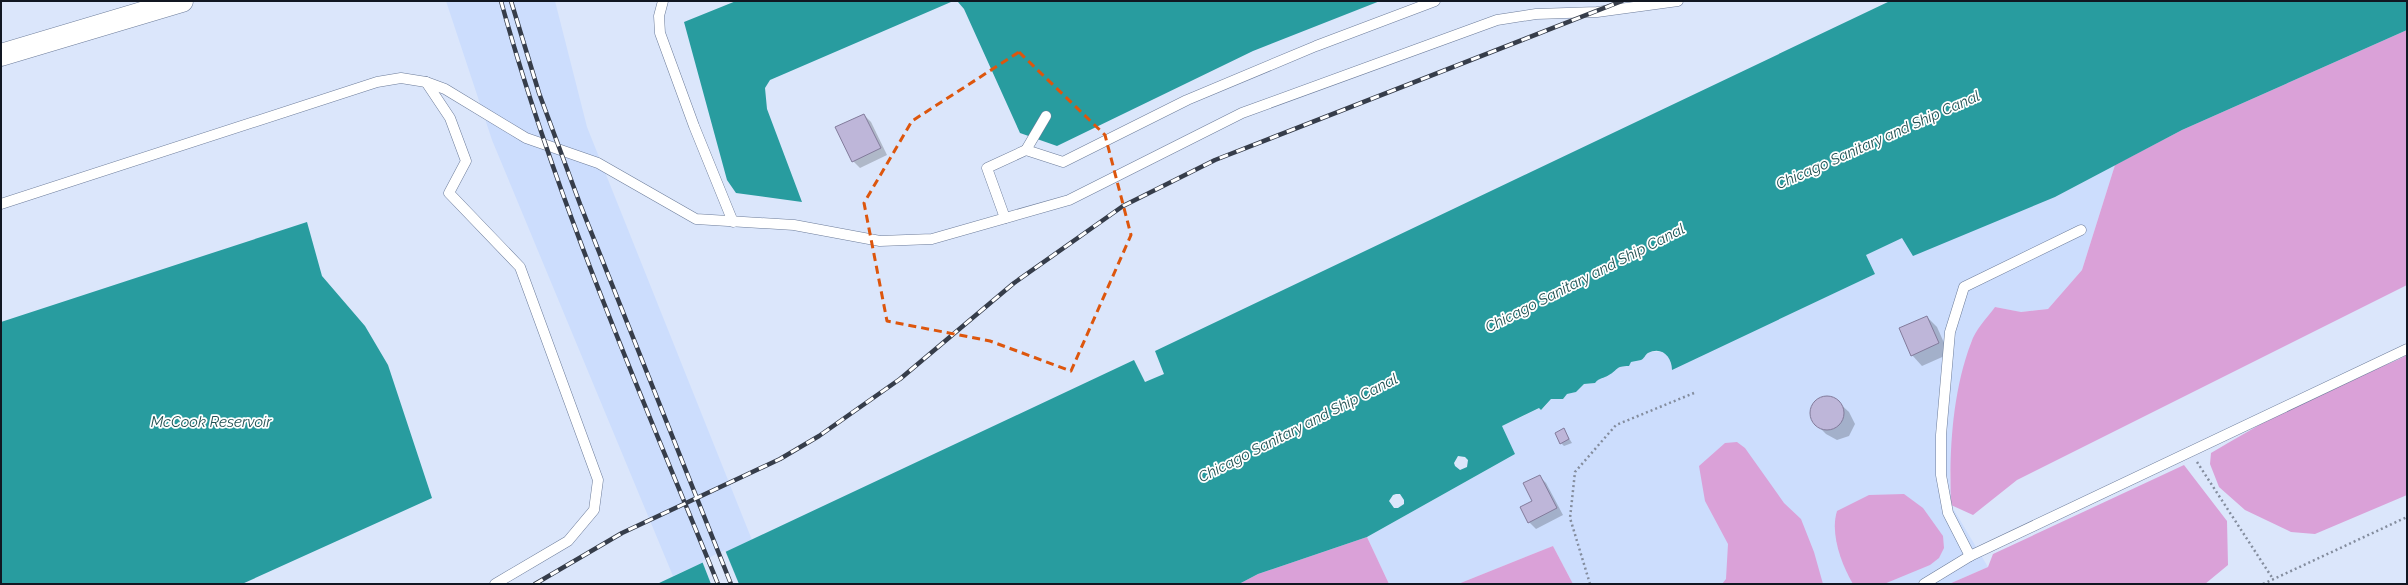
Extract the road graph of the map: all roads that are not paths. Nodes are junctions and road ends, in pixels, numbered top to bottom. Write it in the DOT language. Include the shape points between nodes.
graph roads {
  1 [pos="182,1"];
  2 [pos="663,1"];
  3 [pos="1435,1"];
  4 [pos="1678,1"];
  5 [pos="1,55"];
  6 [pos="426,82"];
  7 [pos="1046,116"];
  8 [pos="1026,150"];
  9 [pos="1,204"];
  10 [pos="1005,218"];
  11 [pos="733,222"];
  12 [pos="2081,230"];
  13 [pos="2407,349"];
  14 [pos="1970,556"];
  15 [pos="495,584"];
  16 [pos="1924,584"];
  1 -- 5 [label="highway"];
  2 -- 11 [label="lane" via="659,16 660,33"];
  3 -- 8 [label="lane" via="1316,46 1187,100 1063,162"];
  4 -- 10 [label="lane" via="1597,12 1536,14 1497,20 1242,113 1068,200"];
  6 -- 9 [label="lane" via="401,78 377,82"];
  6 -- 11 [label="lane" via="445,89 526,138 598,163 696,219"];
  6 -- 15 [label="lane" via="450,118 466,161 449,193 520,267 598,480 594,510 568,541"];
  7 -- 8 [label="lane"];
  8 -- 10 [label="lane" via="987,168"];
  10 -- 11 [label="lane" via="932,239 880,241 794,225"];
  12 -- 14 [label="lane" via="1964,287 1950,332 1941,435 1941,475 1948,513"];
  13 -- 14 [label="lane"];
  14 -- 16 [label="lane"];
}
